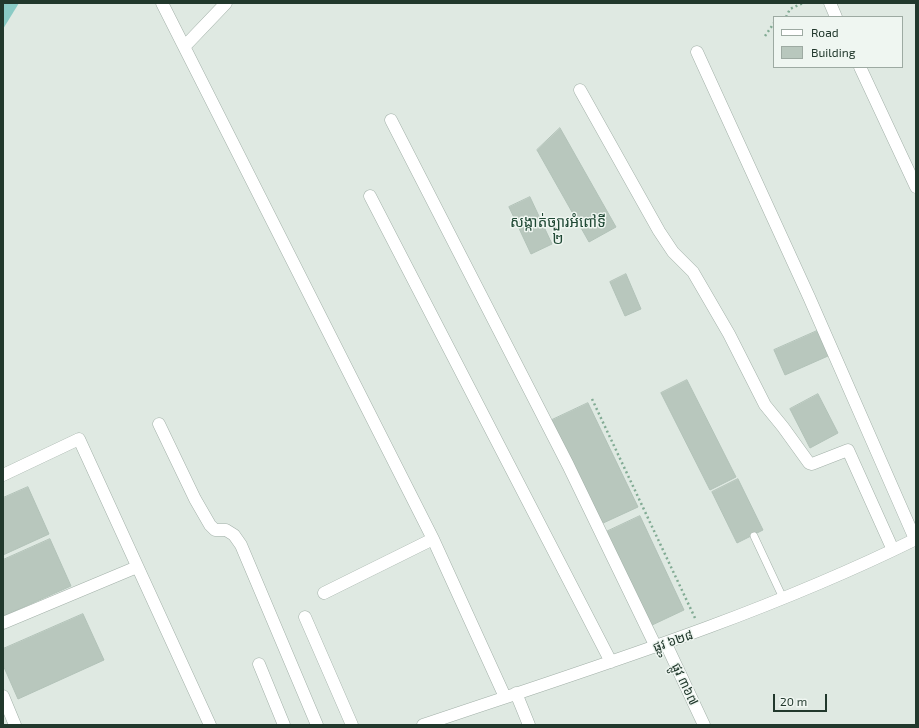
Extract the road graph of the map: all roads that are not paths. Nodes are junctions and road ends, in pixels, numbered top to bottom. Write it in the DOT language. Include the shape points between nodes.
graph roads {
  1 [pos="162,3"];
  2 [pos="226,3"];
  3 [pos="830,3"];
  4 [pos="836,16"];
  5 [pos="185,46"];
  6 [pos="697,52"];
  7 [pos="860,68"];
  8 [pos="580,90"];
  9 [pos="391,120"];
  10 [pos="916,187"];
  11 [pos="370,196"];
  12 [pos="159,424"];
  13 [pos="3,475"];
  14 [pos="754,536"];
  15 [pos="433,539"];
  16 [pos="916,539"];
  17 [pos="893,550"];
  18 [pos="137,567"];
  19 [pos="324,594"];
  20 [pos="783,598"];
  21 [pos="305,617"];
  22 [pos="3,623"];
  23 [pos="661,646"];
  24 [pos="611,662"];
  25 [pos="259,664"];
  26 [pos="511,695"];
  27 [pos="3,696"];
  28 [pos="15,725"];
  29 [pos="210,725"];
  30 [pos="284,725"];
  31 [pos="317,725"];
  32 [pos="352,725"];
  33 [pos="423,725"];
  34 [pos="529,725"];
  35 [pos="704,725"];
  1 -- 5 [label="street"];
  2 -- 5 [label="street"];
  3 -- 4 [label="street"];
  5 -- 15 [label="street"];
  6 -- 16 [label="street"];
  7 -- 10 [label="street"];
  8 -- 17 [label="street" via="659,231 673,252 693,272 729,334 765,405 809,463 848,450"];
  9 -- 23 [label="street, ផ្លូវ ៣៦៧"];
  11 -- 24 [label="street"];
  12 -- 31 [label="street" via="195,499 210,524 215,530 226,530 234,535 240,545"];
  13 -- 18 [label="street" via="79,439"];
  14 -- 20 [label="lane"];
  15 -- 19 [label="street"];
  15 -- 26 [label="street"];
  16 -- 17 [label="street, ផ្លូវ ៦២៨"];
  17 -- 20 [label="street, ផ្លូវ ៦២៨"];
  18 -- 22 [label="street"];
  18 -- 29 [label="street"];
  20 -- 23 [label="street, ផ្លូវ ៦២៨"];
  21 -- 32 [label="street"];
  23 -- 24 [label="street, ផ្លូវ ៦២៨"];
  23 -- 35 [label="street, ផ្លូវ ៣៦៧"];
  24 -- 26 [label="street, ផ្លូវ ៦២៨"];
  25 -- 30 [label="street"];
  26 -- 33 [label="street, ផ្លូវ ៦២៨"];
  26 -- 34 [label="street"];
  27 -- 28 [label="street"];
}
